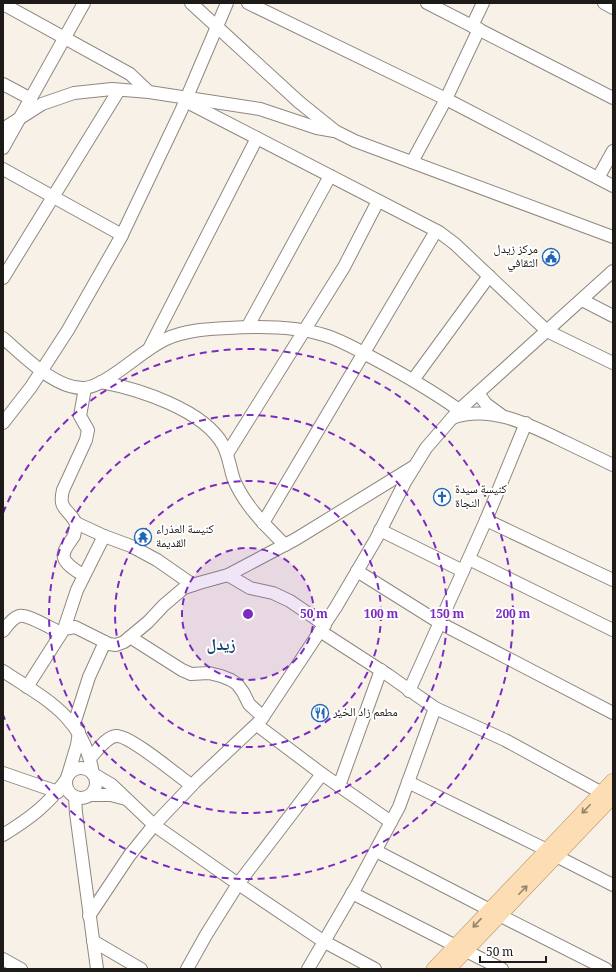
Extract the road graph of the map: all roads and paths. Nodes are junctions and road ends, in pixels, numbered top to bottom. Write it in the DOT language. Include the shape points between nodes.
graph roads {
  1 [pos="84,3"];
  2 [pos="191,3"];
  3 [pos="227,3"];
  4 [pos="248,3"];
  5 [pos="427,3"];
  6 [pos="483,3"];
  7 [pos="604,3"];
  8 [pos="3,4"];
  9 [pos="613,8"];
  10 [pos="217,26"];
  11 [pos="475,27"];
  12 [pos="65,38"];
  13 [pos="3,84"];
  14 [pos="119,90"];
  15 [pos="149,92"];
  16 [pos="613,98"];
  17 [pos="31,99"];
  18 [pos="186,99"];
  19 [pos="446,99"];
  20 [pos="21,117"];
  21 [pos="3,129"];
  22 [pos="336,131"];
  23 [pos="257,138"];
  24 [pos="3,148"];
  25 [pos="613,151"];
  26 [pos="412,162"];
  27 [pos="3,169"];
  28 [pos="330,176"];
  29 [pos="598,178"];
  30 [pos="613,186"];
  31 [pos="53,196"];
  32 [pos="378,201"];
  33 [pos="436,231"];
  34 [pos="122,235"];
  35 [pos="613,237"];
  36 [pos="613,271"];
  37 [pos="489,276"];
  38 [pos="3,278"];
  39 [pos="582,300"];
  40 [pos="613,316"];
  41 [pos="248,326"];
  42 [pos="305,331"];
  43 [pos="547,331"];
  44 [pos="3,338"];
  45 [pos="149,348"];
  46 [pos="364,354"];
  47 [pos="613,363"];
  48 [pos="42,370"];
  49 [pos="413,380"];
  50 [pos="101,382"];
  51 [pos="85,388"];
  52 [pos="478,393"];
  53 [pos="455,414"];
  54 [pos="505,418"];
  55 [pos="3,423"];
  56 [pos="526,423"];
  57 [pos="227,454"];
  58 [pos="415,465"];
  59 [pos="613,465"];
  60 [pos="486,520"];
  61 [pos="76,523"];
  62 [pos="263,523"];
  63 [pos="380,530"];
  64 [pos="104,536"];
  65 [pos="285,545"];
  66 [pos="469,559"];
  67 [pos="357,571"];
  68 [pos="463,571"];
  69 [pos="84,575"];
  70 [pos="228,575"];
  71 [pos="613,580"];
  72 [pos="193,585"];
  73 [pos="440,623"];
  74 [pos="322,628"];
  75 [pos="613,630"];
  76 [pos="3,631"];
  77 [pos="62,631"];
  78 [pos="130,637"];
  79 [pos="105,642"];
  80 [pos="381,670"];
  81 [pos="3,671"];
  82 [pos="27,687"];
  83 [pos="409,691"];
  84 [pos="436,708"];
  85 [pos="613,713"];
  86 [pos="260,721"];
  87 [pos="76,728"];
  88 [pos="90,758"];
  89 [pos="3,773"];
  90 [pos="322,774"];
  91 [pos="94,775"];
  92 [pos="67,777"];
  93 [pos="613,781"];
  94 [pos="408,782"];
  95 [pos="191,785"];
  96 [pos="339,786"];
  97 [pos="607,794"];
  98 [pos="55,795"];
  99 [pos="91,795"];
  100 [pos="73,796"];
  101 [pos="129,800"];
  102 [pos="77,821"];
  103 [pos="392,822"];
  104 [pos="154,825"];
  105 [pos="3,835"];
  106 [pos="376,851"];
  107 [pos="551,853"];
  108 [pos="238,884"];
  109 [pos="613,885"];
  110 [pos="352,893"];
  111 [pos="494,913"];
  112 [pos="89,916"];
  113 [pos="93,941"];
  114 [pos="324,942"];
  115 [pos="461,948"];
  116 [pos="3,959"];
  117 [pos="22,969"];
  118 [pos="97,969"];
  119 [pos="141,969"];
  120 [pos="187,969"];
  121 [pos="308,969"];
  122 [pos="375,969"];
  123 [pos="434,969"];
  124 [pos="448,969"];
  125 [pos="502,969"];
  126 [pos="606,969"];
  1 -- 12 [label="street"];
  2 -- 10 [label="street"];
  3 -- 10 [label="street"];
  4 -- 19 [label="street"];
  5 -- 11 [label="street"];
  6 -- 11 [label="street"];
  7 -- 9 [label="street"];
  8 -- 12 [label="street"];
  10 -- 18 [label="street"];
  10 -- 22 [label="street" via="299,102"];
  11 -- 16 [label="street"];
  11 -- 19 [label="street"];
  12 -- 15 [label="street" via="130,74"];
  12 -- 17 [label="street"];
  13 -- 17 [label="street"];
  14 -- 15 [label="street"];
  14 -- 20 [label="street" via="74,93 42,104"];
  14 -- 31 [label="street"];
  15 -- 18 [label="street"];
  17 -- 20 [label="street"];
  18 -- 22 [label="street" via="260,109 317,128"];
  18 -- 23 [label="street"];
  18 -- 34 [label="street"];
  19 -- 26 [label="street"];
  19 -- 29 [label="street"];
  20 -- 21 [label="street"];
  20 -- 24 [label="street"];
  22 -- 26 [label="street" via="355,141"];
  23 -- 28 [label="street"];
  23 -- 45 [label="street"];
  25 -- 29 [label="street"];
  26 -- 35 [label="street"];
  27 -- 31 [label="street"];
  28 -- 32 [label="street"];
  28 -- 41 [label="street"];
  29 -- 30 [label="street"];
  31 -- 34 [label="street"];
  31 -- 38 [label="street"];
  32 -- 33 [label="street"];
  32 -- 42 [label="street" via="344,267"];
  33 -- 37 [label="street" via="455,244"];
  33 -- 46 [label="street"];
  34 -- 48 [label="street"];
  36 -- 39 [label="street"];
  37 -- 43 [label="street"];
  37 -- 49 [label="street"];
  39 -- 40 [label="street"];
  39 -- 43 [label="street"];
  41 -- 42 [label="street"];
  41 -- 45 [label="street" via="178,333"];
  42 -- 46 [label="street" via="342,342"];
  42 -- 57 [label="street"];
  43 -- 47 [label="street"];
  43 -- 52 [label="street"];
  44 -- 48 [label="street"];
  45 -- 50 [label="street"];
  46 -- 49 [label="street"];
  46 -- 62 [label="street"];
  48 -- 51 [label="street" via="60,383"];
  48 -- 55 [label="street"];
  49 -- 53 [label="street"];
  50 -- 51 [label="street"];
  50 -- 57 [label="street" via="152,396 180,409 215,434"];
  51 -- 61 [label="street" via="80,416 88,430 86,440 61,499 63,507"];
  52 -- 53 [label="street"];
  52 -- 54 [label="street" via="486,404"];
  53 -- 54 [label="street" via="490,414"];
  53 -- 58 [label="street"];
  54 -- 56 [label="street"];
  56 -- 59 [label="street"];
  56 -- 60 [label="street"];
  57 -- 62 [label="street" via="234,480"];
  58 -- 63 [label="street"];
  58 -- 65 [label="street"];
  60 -- 66 [label="street"];
  60 -- 71 [label="street"];
  61 -- 64 [label="street"];
  61 -- 69 [label="street" via="74,535 64,557 73,569"];
  62 -- 65 [label="street"];
  63 -- 67 [label="street"];
  63 -- 68 [label="street"];
  64 -- 69 [label="street"];
  64 -- 72 [label="street" via="131,546 157,560"];
  65 -- 70 [label="street"];
  66 -- 68 [label="street"];
  66 -- 75 [label="street"];
  67 -- 73 [label="street"];
  67 -- 74 [label="street"];
  68 -- 73 [label="street"];
  69 -- 77 [label="street"];
  70 -- 72 [label="street"];
  70 -- 74 [label="street" via="250,588 272,593 290,601"];
  72 -- 78 [label="street" via="184,588"];
  73 -- 83 [label="street"];
  73 -- 85 [label="street"];
  74 -- 80 [label="street"];
  74 -- 86 [label="street"];
  76 -- 77 [label="street" via="18,616"];
  77 -- 79 [label="street" via="75,627"];
  77 -- 82 [label="street"];
  78 -- 79 [label="street" via="116,645"];
  78 -- 86 [label="street" via="191,674 209,673 231,680 243,692"];
  79 -- 87 [label="street" via="90,676"];
  80 -- 83 [label="street"];
  80 -- 96 [label="street"];
  81 -- 82 [label="street"];
  82 -- 87 [label="street" via="55,705"];
  83 -- 84 [label="street"];
  84 -- 94 [label="street"];
  84 -- 97 [label="street" via="505,740"];
  86 -- 90 [label="street"];
  86 -- 95 [label="street"];
  87 -- 88 [label="street"];
  87 -- 92 [label="street" via="77,745"];
  88 -- 91 [label="street"];
  88 -- 95 [label="street" via="109,738 124,737"];
  89 -- 98 [label="street"];
  90 -- 96 [label="street"];
  90 -- 108 [label="street"];
  91 -- 92 [label="street" via="88,769 80,768 73,770"];
  91 -- 99 [label="street" via="96,786"];
  91 -- 101 [label="street" via="106,781"];
  92 -- 98 [label="street"];
  92 -- 100 [label="street" via="66,788"];
  93 -- 97 [label="main road"];
  94 -- 103 [label="street"];
  94 -- 107 [label="street"];
  95 -- 104 [label="street"];
  96 -- 103 [label="street"];
  97 -- 107 [label="main road"];
  98 -- 100 [label="street"];
  98 -- 105 [label="street" via="36,813"];
  99 -- 100 [label="street" via="82,798"];
  99 -- 101 [label="street" via="111,795"];
  99 -- 102 [label="street"];
  100 -- 102 [label="street"];
  101 -- 104 [label="street"];
  102 -- 112 [label="street"];
  103 -- 106 [label="street"];
  104 -- 108 [label="street"];
  104 -- 112 [label="street" via="129,856"];
  106 -- 110 [label="street"];
  106 -- 111 [label="street"];
  107 -- 109 [label="street"];
  107 -- 111 [label="main road"];
  108 -- 114 [label="street"];
  108 -- 120 [label="street"];
  110 -- 114 [label="street"];
  110 -- 115 [label="street"];
  111 -- 115 [label="main road"];
  111 -- 126 [label="street"];
  112 -- 113 [label="street"];
  113 -- 118 [label="street"];
  113 -- 119 [label="street"];
  114 -- 121 [label="street"];
  114 -- 122 [label="street"];
  115 -- 123 [label="main road"];
  115 -- 124 [label="main road"];
  115 -- 125 [label="street"];
  116 -- 117 [label="street"];
}
